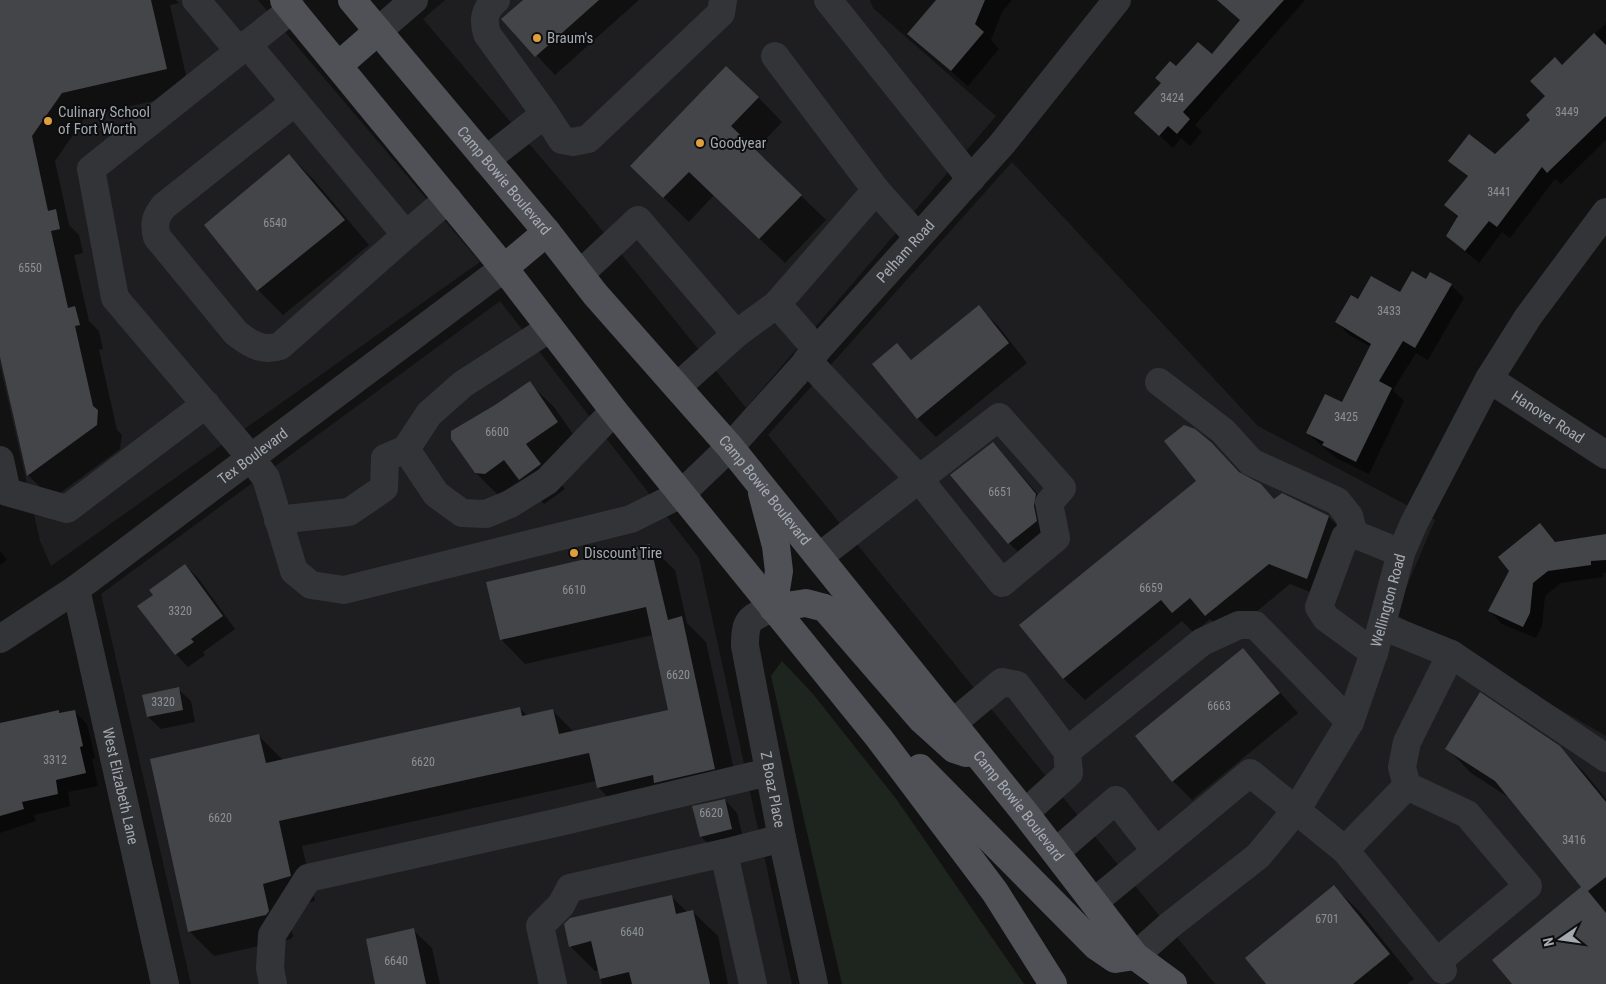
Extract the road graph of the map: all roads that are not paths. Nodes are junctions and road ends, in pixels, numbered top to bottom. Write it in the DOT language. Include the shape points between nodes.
graph roads {
  1 [pos="196,0"];
  2 [pos="352,0"];
  3 [pos="414,0"];
  4 [pos="496,0"];
  5 [pos="723,0"];
  6 [pos="828,0"];
  7 [pos="1117,0"];
  8 [pos="288,4"];
  9 [pos="378,31"];
  10 [pos="243,48"];
  11 [pos="775,56"];
  12 [pos="339,65"];
  13 [pos="295,102"];
  14 [pos="545,114"];
  15 [pos="486,160"];
  16 [pos="971,179"];
  17 [pos="876,190"];
  18 [pos="448,199"];
  19 [pos="1606,212"];
  20 [pos="547,232"];
  21 [pos="406,235"];
  22 [pos="918,237"];
  23 [pos="504,268"];
  24 [pos="580,274"];
  25 [pos="777,304"];
  26 [pos="550,328"];
  27 [pos="736,334"];
  28 [pos="812,355"];
  29 [pos="1489,379"];
  30 [pos="1159,382"];
  31 [pos="677,387"];
  32 [pos="206,404"];
  33 [pos="614,411"];
  34 [pos="730,447"];
  35 [pos="396,453"];
  36 [pos="1606,455"];
  37 [pos="251,458"];
  38 [pos="0,460"];
  39 [pos="919,479"];
  40 [pos="760,484"];
  41 [pos="681,494"];
  42 [pos="278,520"];
  43 [pos="1354,534"];
  44 [pos="1401,553"];
  45 [pos="819,557"];
  46 [pos="76,589"];
  47 [pos="772,608"];
  48 [pos="1382,626"];
  49 [pos="0,639"];
  50 [pos="1374,653"];
  51 [pos="1451,654"];
  52 [pos="1350,722"];
  53 [pos="953,723"];
  54 [pos="879,738"];
  55 [pos="1067,751"];
  56 [pos="980,756"];
  57 [pos="1606,758"];
  58 [pos="769,772"];
  59 [pos="1407,786"];
  60 [pos="1297,809"];
  61 [pos="1025,813"];
  62 [pos="782,838"];
  63 [pos="1345,850"];
  64 [pos="1156,851"];
  65 [pos="1056,852"];
  66 [pos="724,853"];
  67 [pos="1094,902"];
  68 [pos="1135,956"];
  69 [pos="1440,975"];
  70 [pos="165,984"];
  71 [pos="273,984"];
  72 [pos="553,984"];
  73 [pos="753,984"];
  74 [pos="814,984"];
  75 [pos="1053,984"];
  76 [pos="1155,984"];
  77 [pos="1173,984"];
  1 -- 10 [label="street"];
  2 -- 9 [label="main road, Camp Bowie Boulevard"];
  3 -- 9 [label="street"];
  4 -- 14 [label="street" via="483,20 488,34"];
  5 -- 14 [label="street" via="721,13 588,139 562,140"];
  6 -- 16 [label="street"];
  7 -- 16 [label="street, Pelham Road"];
  8 -- 10 [label="street"];
  8 -- 12 [label="main road"];
  9 -- 12 [label="main road"];
  9 -- 15 [label="main road, Camp Bowie Boulevard"];
  10 -- 13 [label="street"];
  10 -- 32 [label="street, Pelham Road" via="92,169 115,298"];
  11 -- 17 [label="street"];
  12 -- 18 [label="main road"];
  13 -- 21 [label="street"];
  13 -- 21 [label="street" via="164,206 156,216 154,227 157,237 236,333 249,344 261,348 280,346"];
  14 -- 15 [label="street"];
  15 -- 20 [label="main road, Camp Bowie Boulevard"];
  16 -- 22 [label="street, Pelham Road"];
  17 -- 22 [label="street"];
  17 -- 25 [label="street"];
  18 -- 21 [label="street"];
  18 -- 23 [label="main road"];
  19 -- 29 [label="street, Wellington Road" via="1569,260"];
  20 -- 23 [label="main road"];
  20 -- 24 [label="main road, Camp Bowie Boulevard"];
  22 -- 28 [label="street, Pelham Road"];
  23 -- 26 [label="main road"];
  23 -- 37 [label="street, Tex Boulevard"];
  24 -- 27 [label="street" via="638,220"];
  24 -- 31 [label="main road, Camp Bowie Boulevard"];
  25 -- 27 [label="street"];
  25 -- 28 [label="street"];
  26 -- 33 [label="main road"];
  26 -- 35 [label="street" via="463,384 429,414"];
  27 -- 31 [label="street"];
  28 -- 34 [label="street, Pelham Road"];
  28 -- 39 [label="street"];
  29 -- 36 [label="street, Hanover Road"];
  29 -- 44 [label="street, Wellington Road"];
  30 -- 43 [label="street" via="1223,431 1251,462 1337,501 1349,516"];
  31 -- 34 [label="main road, Camp Bowie Boulevard"];
  32 -- 37 [label="street, Pelham Road"];
  32 -- 38 [label="street" via="67,509 7,492"];
  33 -- 35 [label="street" via="547,481 510,504 486,514 462,513 436,494"];
  33 -- 41 [label="main road"];
  34 -- 40 [label="main road, Camp Bowie Boulevard"];
  34 -- 41 [label="street, Pelham Road"];
  35 -- 42 [label="street" via="384,488 349,512"];
  37 -- 42 [label="street, Pelham Road" via="266,478"];
  37 -- 46 [label="street, Tex Boulevard"];
  39 -- 39 [label="street" via="999,417 1062,488 1049,503 1056,538 1002,583"];
  39 -- 45 [label="street"];
  40 -- 45 [label="main road, Camp Bowie Boulevard"];
  40 -- 47 [label="main road" via="779,571"];
  41 -- 42 [label="street, Pelham Road" via="631,519 344,590 311,585 294,571"];
  41 -- 47 [label="main road"];
  43 -- 44 [label="street"];
  43 -- 50 [label="street" via="1345,537 1319,607 1326,618"];
  44 -- 48 [label="street, Wellington Road"];
  45 -- 53 [label="main road, Camp Bowie Boulevard"];
  46 -- 49 [label="street, Tex Boulevard"];
  46 -- 70 [label="street, West Elizabeth Lane"];
  47 -- 54 [label="main road"];
  47 -- 56 [label="main road" via="806,603 824,608 922,720 954,749"];
  47 -- 58 [label="street, Z Boaz Place" via="751,617 745,628 745,646"];
  48 -- 50 [label="street, Wellington Road"];
  48 -- 51 [label="street"];
  50 -- 52 [label="street, Wellington Road"];
  51 -- 57 [label="street"];
  51 -- 59 [label="street" via="1407,742 1402,767"];
  52 -- 55 [label="street" via="1255,625 1239,625 1202,642"];
  52 -- 60 [label="street, Wellington Road"];
  53 -- 55 [label="street" via="1002,682 1018,685"];
  53 -- 56 [label="main road, Camp Bowie Boulevard"];
  54 -- 68 [label="main road" via="917,766 1096,946 1115,959"];
  54 -- 75 [label="main road" via="995,892"];
  55 -- 61 [label="street" via="1069,773"];
  56 -- 61 [label="main road, Camp Bowie Boulevard"];
  58 -- 62 [label="street, Z Boaz Place"];
  58 -- 71 [label="street" via="308,878 272,935 270,968"];
  59 -- 63 [label="street"];
  59 -- 69 [label="street" via="1467,814 1528,886"];
  60 -- 63 [label="street"];
  60 -- 64 [label="street" via="1250,773"];
  60 -- 68 [label="street, Wellington Road" via="1258,856"];
  61 -- 65 [label="main road, Camp Bowie Boulevard"];
  62 -- 66 [label="street"];
  62 -- 74 [label="street, Z Boaz Place"];
  63 -- 69 [label="street"];
  64 -- 65 [label="street" via="1116,800"];
  64 -- 67 [label="street"];
  65 -- 67 [label="main road, Camp Bowie Boulevard"];
  66 -- 72 [label="street" via="570,888 561,905 540,926"];
  66 -- 73 [label="street"];
  67 -- 68 [label="main road, Camp Bowie Boulevard"];
  68 -- 76 [label="main road"];
  68 -- 77 [label="main road, Camp Bowie Boulevard"];
}
